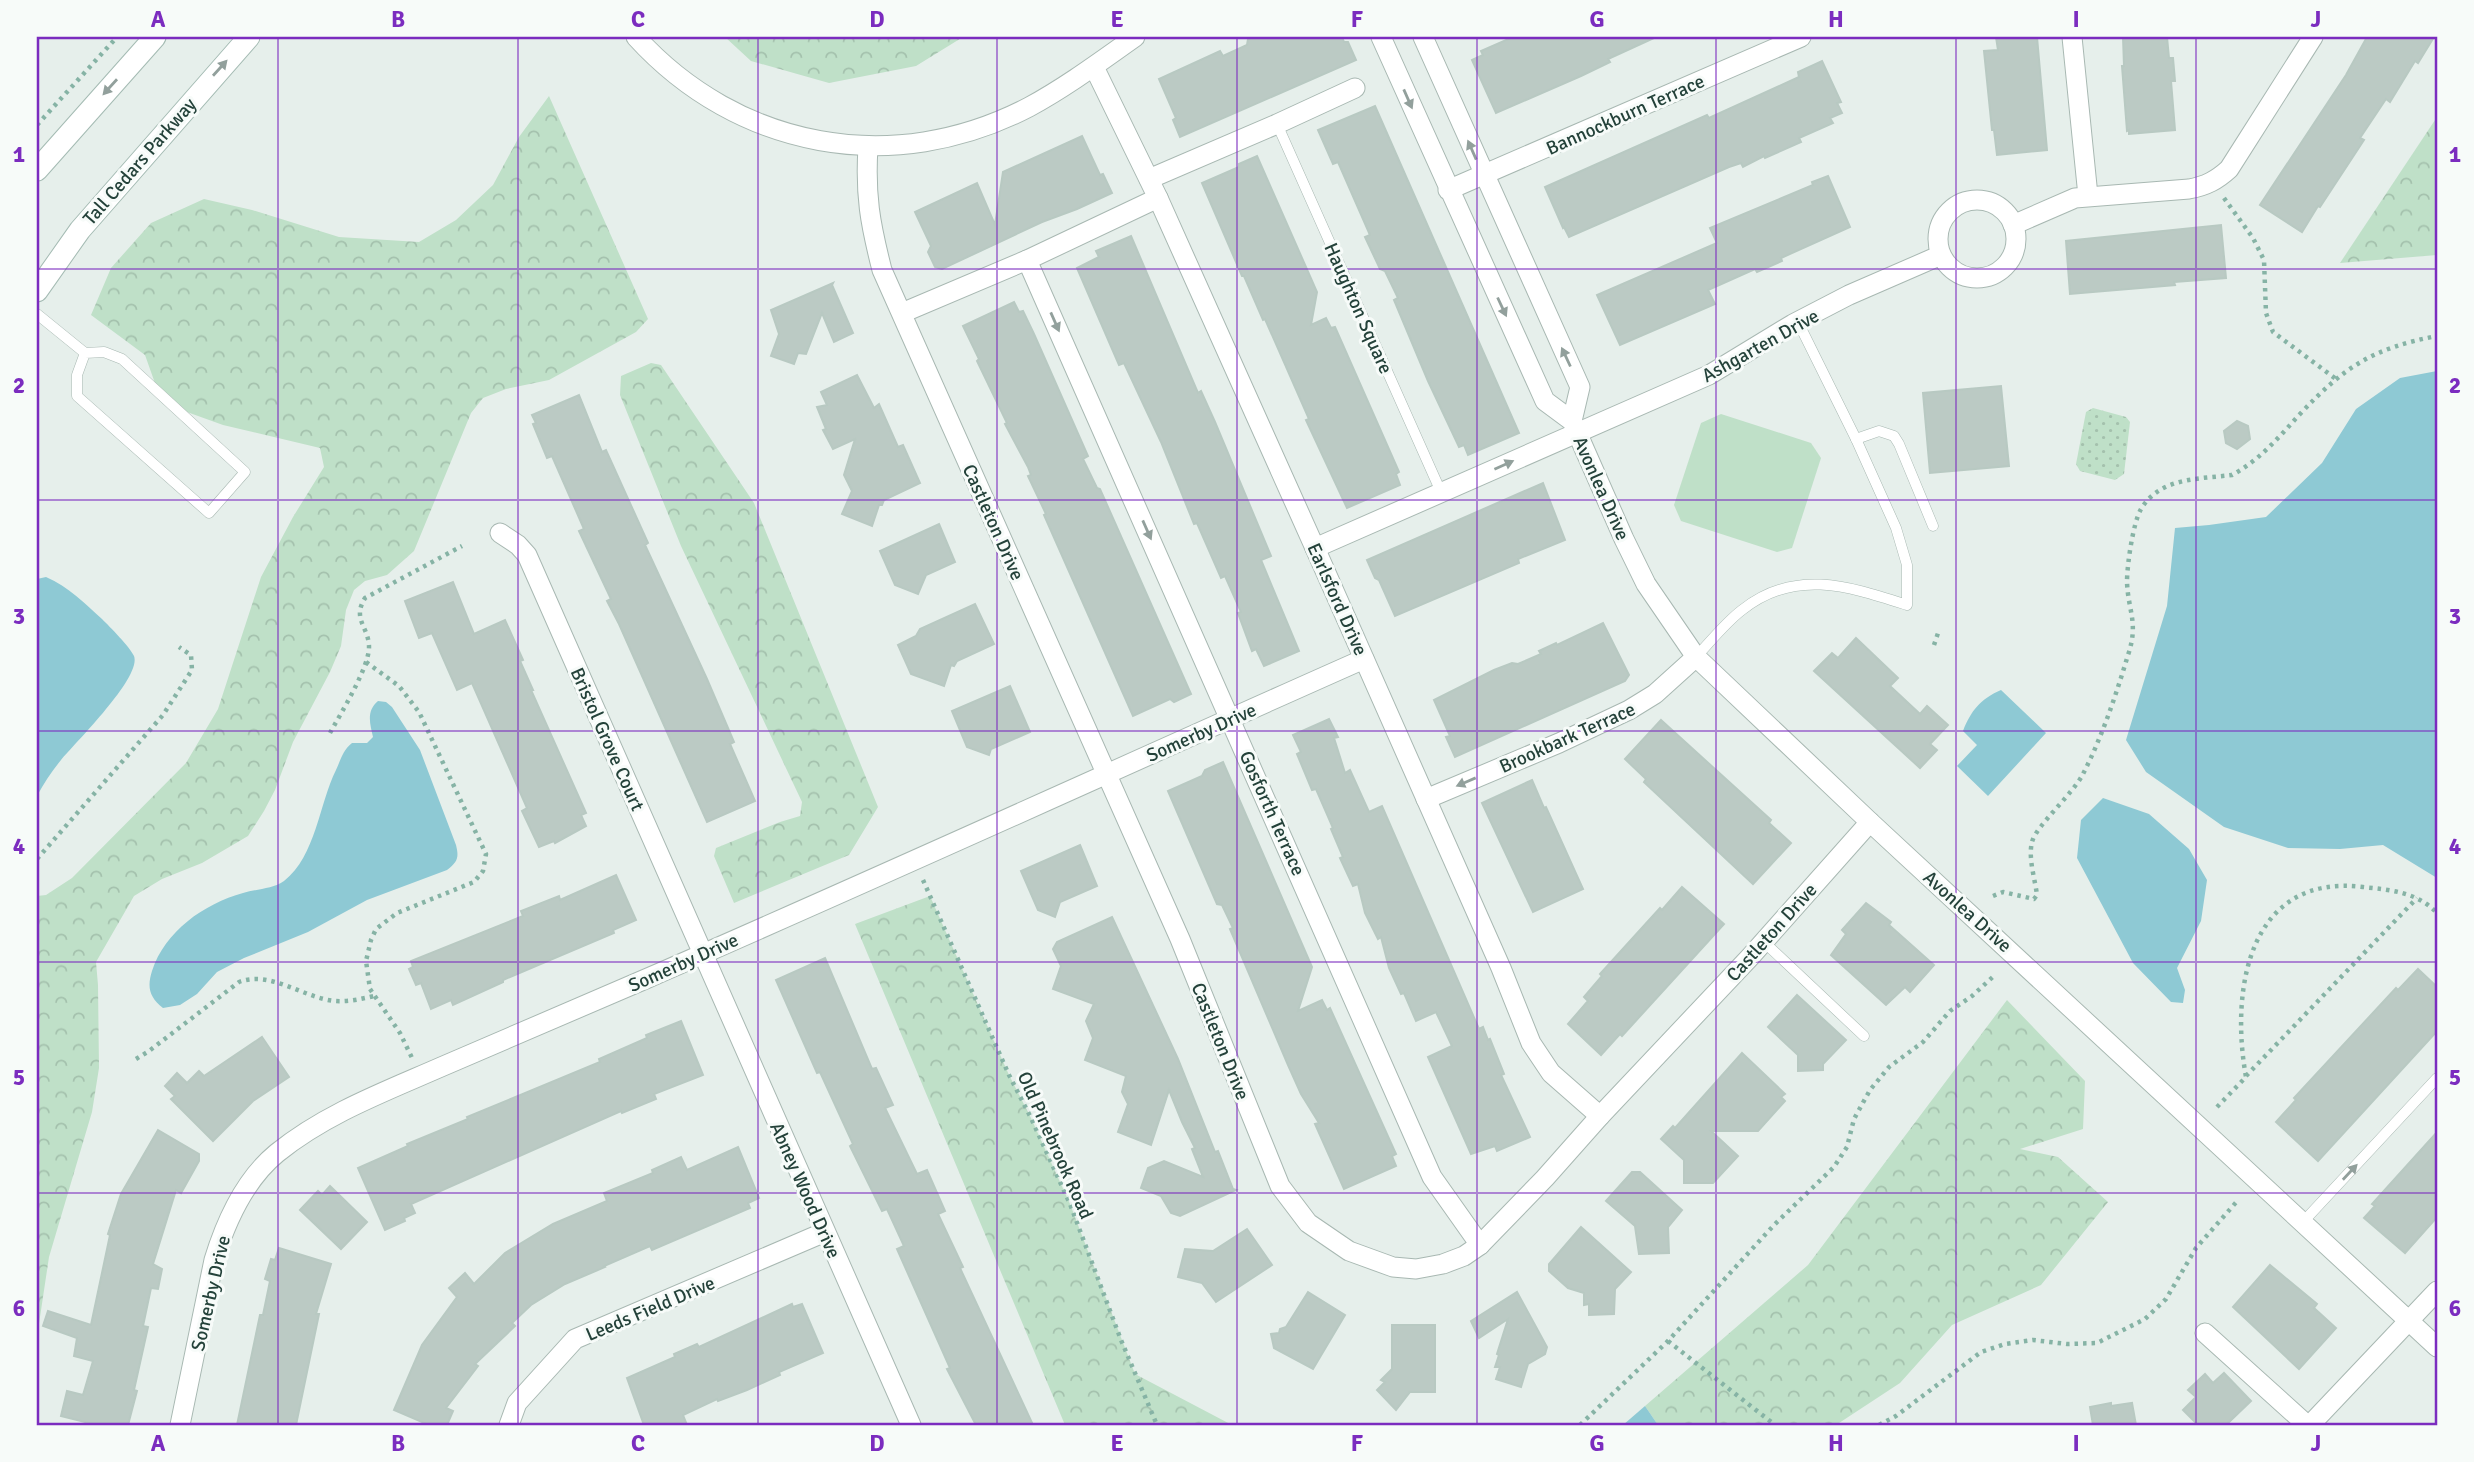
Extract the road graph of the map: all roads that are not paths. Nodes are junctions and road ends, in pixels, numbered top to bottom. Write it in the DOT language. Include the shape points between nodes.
graph roads {
  1 [pos="155,37"];
  2 [pos="249,37"];
  3 [pos="636,37"];
  4 [pos="1136,37"];
  5 [pos="1381,37"];
  6 [pos="1423,37"];
  7 [pos="1801,37"];
  8 [pos="2072,37"];
  9 [pos="2313,37"];
  10 [pos="1094,67"];
  11 [pos="1355,88"];
  12 [pos="1277,124"];
  13 [pos="868,147"];
  14 [pos="37,170"];
  15 [pos="1483,175"];
  16 [pos="1149,179"];
  17 [pos="1448,190"];
  18 [pos="2088,196"];
  19 [pos="1158,198"];
  20 [pos="2013,225"];
  21 [pos="1941,255"];
  22 [pos="1027,260"];
  23 [pos="39,282"];
  24 [pos="902,313"];
  25 [pos="37,314"];
  26 [pos="1798,322"];
  27 [pos="85,353"];
  28 [pos="1575,428"];
  29 [pos="1856,439"];
  30 [pos="1441,492"];
  31 [pos="1933,526"];
  32 [pos="500,533"];
  33 [pos="1315,548"];
  34 [pos="1696,657"];
  35 [pos="1364,660"];
  36 [pos="1231,719"];
  37 [pos="1107,773"];
  38 [pos="1426,799"];
  39 [pos="1870,822"];
  40 [pos="1764,942"];
  41 [pos="702,954"];
  42 [pos="1864,1036"];
  43 [pos="2437,1078"];
  44 [pos="1600,1116"];
  45 [pos="2303,1222"];
  46 [pos="825,1232"];
  47 [pos="1480,1245"];
  48 [pos="2437,1291"];
  49 [pos="2410,1321"];
  50 [pos="2205,1333"];
  51 [pos="2437,1346"];
  52 [pos="180,1425"];
  53 [pos="509,1425"];
  54 [pos="911,1425"];
  55 [pos="2308,1425"];
  1 -- 14 [label="main road, one-way"];
  23 -- 2 [label="main road, Tall Cedars Parkway, one-way"];
  3 -- 13 [label="street" via="680,80 747,118 800,136"];
  4 -- 10 [label="street"];
  5 -- 17 [label="street, Avonlea Drive, one-way"];
  15 -- 6 [label="street, Avonlea Drive, one-way"];
  7 -- 15 [label="street, Bannockburn Terrace"];
  8 -- 18 [label="street"];
  9 -- 18 [label="street" via="2229,169 2215,181 2189,189"];
  10 -- 13 [label="street" via="1027,108 975,128 928,141"];
  10 -- 16 [label="street, Earlsford Drive"];
  11 -- 12 [label="street"];
  12 -- 16 [label="street"];
  12 -- 30 [label="lane, Haughton Square"];
  13 -- 24 [label="street, Castleton Drive" via="866,197 872,233 882,270"];
  15 -- 17 [label="street, Bannockburn Terrace"];
  28 -- 15 [label="street, Avonlea Drive, one-way" via="1580,387"];
  16 -- 19 [label="street, Earlsford Drive"];
  17 -- 28 [label="street, Avonlea Drive, one-way" via="1545,401"];
  18 -- 20 [label="street"];
  19 -- 22 [label="street"];
  19 -- 33 [label="street, Earlsford Drive"];
  20 -- 21 [label="street" via="2015,246 2006,266 1997,273 1965,277"];
  20 -- 21 [label="street" via="1999,207 1967,201 1942,222 1938,233"];
  21 -- 26 [label="street, Ashgarten Drive"];
  22 -- 24 [label="street"];
  22 -- 36 [label="street, Gosforth Terrace, one-way"];
  24 -- 37 [label="street, Castleton Drive"];
  25 -- 27 [label="lane"];
  26 -- 28 [label="street, Ashgarten Drive" via="1709,375"];
  26 -- 29 [label="lane"];
  27 -- 27 [label="lane" via="77,375 77,396 209,513 245,472 122,359 104,352"];
  30 -- 28 [label="street, one-way"];
  28 -- 34 [label="street, Avonlea Drive" via="1646,584"];
  29 -- 31 [label="lane" via="1879,430 1894,436"];
  29 -- 34 [label="lane" via="1903,550 1907,605 1841,586 1786,586 1739,612"];
  30 -- 33 [label="street"];
  32 -- 41 [label="street, Bristol Grove Court" via="527,555"];
  33 -- 35 [label="street, Earlsford Drive"];
  34 -- 38 [label="street, Brookbark Terrace, one-way" via="1655,694 1629,710"];
  34 -- 39 [label="street, Avonlea Drive"];
  35 -- 36 [label="street, Somerby Drive"];
  35 -- 38 [label="street, Earlsford Drive"];
  36 -- 37 [label="street, Somerby Drive"];
  36 -- 47 [label="street, Gosforth Terrace" via="1432,1177"];
  37 -- 41 [label="street, Somerby Drive"];
  37 -- 47 [label="street, Castleton Drive" via="1280,1186 1308,1223 1349,1251 1393,1267 1443,1264"];
  38 -- 44 [label="street, Earlsford Drive" via="1531,1043 1552,1073"];
  39 -- 40 [label="street, Castleton Drive"];
  39 -- 45 [label="street, Avonlea Drive"];
  40 -- 42 [label="lane"];
  40 -- 44 [label="street, Castleton Drive"];
  41 -- 46 [label="street, Abney Wood Drive"];
  41 -- 52 [label="street, Somerby Drive" via="327,1119 274,1155 232,1211 214,1261"];
  45 -- 43 [label="lane, one-way"];
  44 -- 47 [label="street, Castleton Drive"];
  45 -- 49 [label="street, Avonlea Drive"];
  46 -- 53 [label="street, Leeds Field Drive" via="575,1339 517,1403"];
  46 -- 54 [label="street, Abney Wood Drive"];
  48 -- 49 [label="street"];
  49 -- 51 [label="street, Avonlea Drive"];
  49 -- 55 [label="street"];
  50 -- 55 [label="street"];
}
